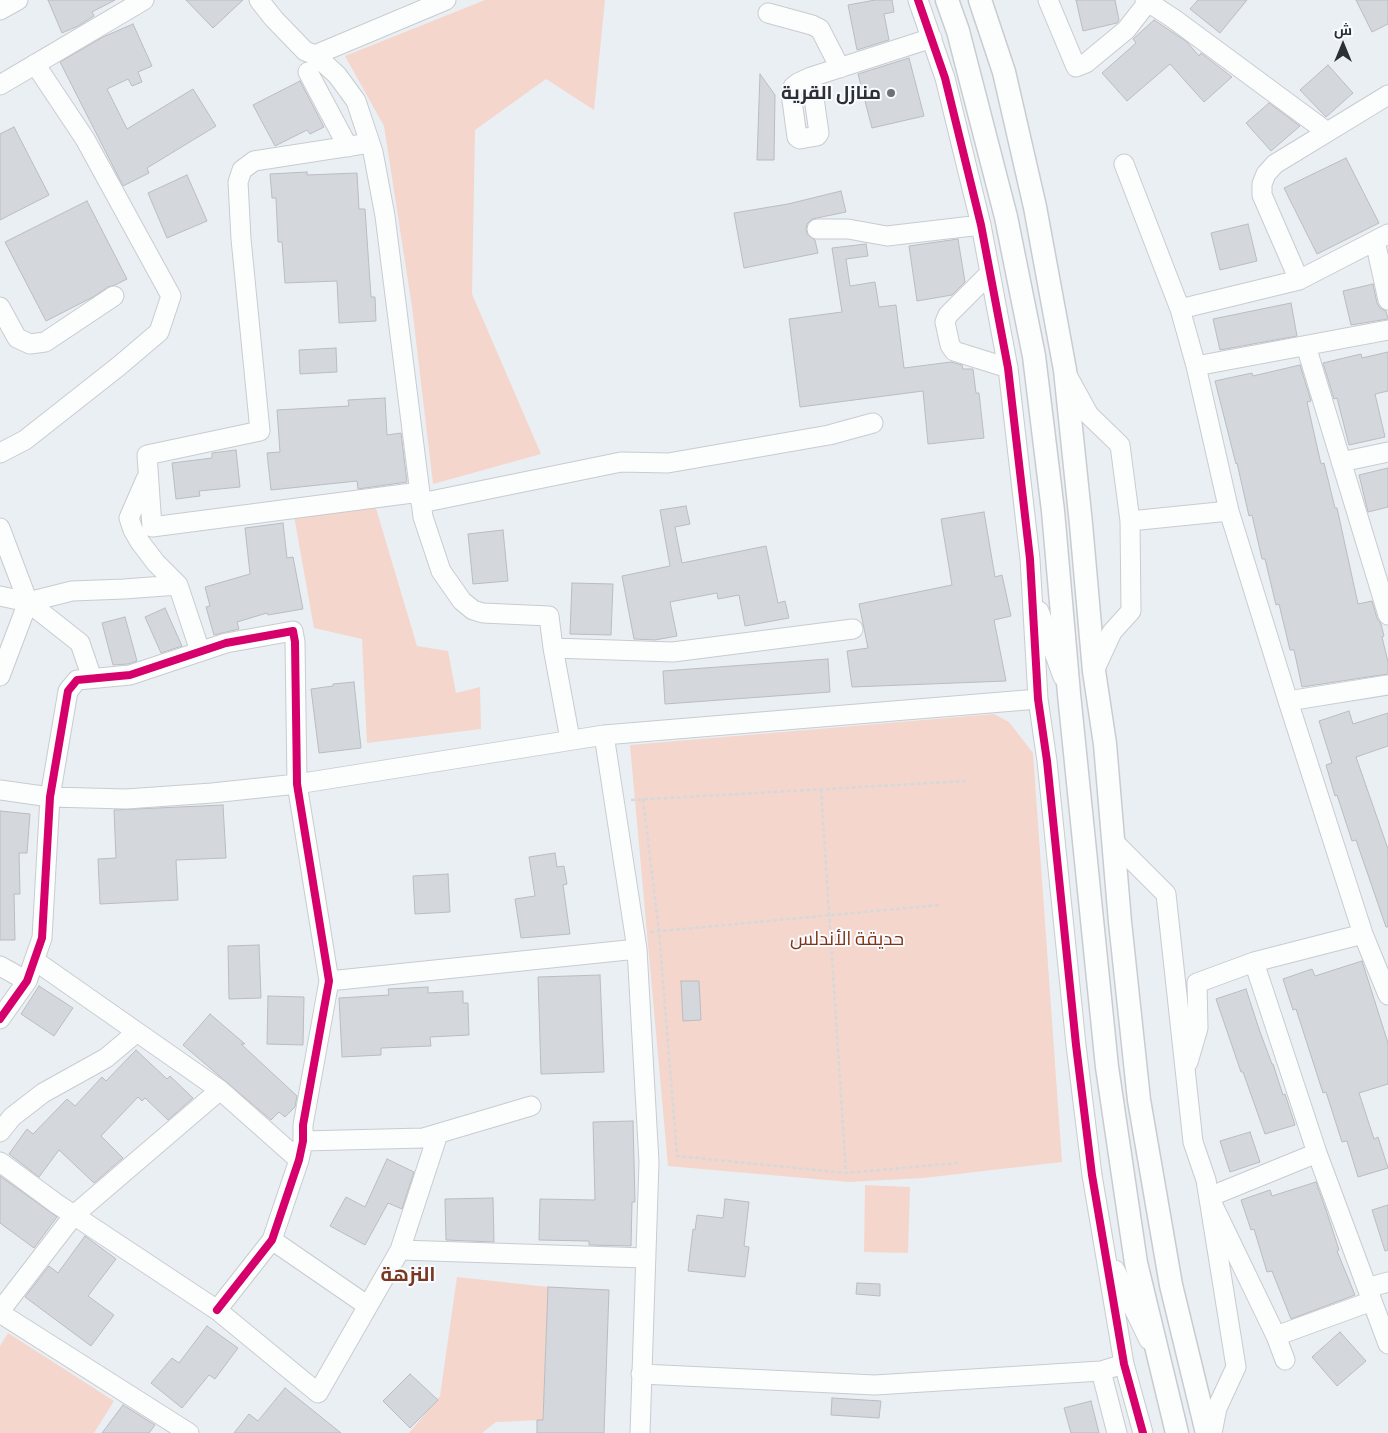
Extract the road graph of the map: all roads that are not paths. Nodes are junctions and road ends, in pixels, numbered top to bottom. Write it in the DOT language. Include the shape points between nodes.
graph roads {
  1 [pos="18,0"];
  2 [pos="144,0"];
  3 [pos="258,0"];
  4 [pos="446,0"];
  5 [pos="918,0"];
  6 [pos="947,0"];
  7 [pos="980,0"];
  8 [pos="1048,0"];
  9 [pos="1147,1"];
  10 [pos="0,10"];
  11 [pos="768,13"];
  12 [pos="932,38"];
  13 [pos="311,63"];
  14 [pos="35,64"];
  15 [pos="840,68"];
  16 [pos="811,77"];
  17 [pos="0,84"];
  18 [pos="1388,95"];
  19 [pos="1327,132"];
  20 [pos="370,144"];
  21 [pos="348,147"];
  22 [pos="1124,164"];
  23 [pos="981,225"];
  24 [pos="817,229"];
  25 [pos="1381,238"];
  26 [pos="990,273"];
  27 [pos="1299,280"];
  28 [pos="1386,280"];
  29 [pos="114,296"];
  30 [pos="1388,300"];
  31 [pos="0,307"];
  32 [pos="1180,309"];
  33 [pos="1388,330"];
  34 [pos="1306,346"];
  35 [pos="1196,366"];
  36 [pos="1008,368"];
  37 [pos="1065,370"];
  38 [pos="873,423"];
  39 [pos="1388,452"];
  40 [pos="0,453"];
  41 [pos="1341,462"];
  42 [pos="148,475"];
  43 [pos="420,498"];
  44 [pos="1229,511"];
  45 [pos="1130,521"];
  46 [pos="0,528"];
  47 [pos="1383,579"];
  48 [pos="178,585"];
  49 [pos="1032,591"];
  50 [pos="0,596"];
  51 [pos="28,602"];
  52 [pos="1388,615"];
  53 [pos="853,629"];
  54 [pos="553,648"];
  55 [pos="200,651"];
  56 [pos="1094,671"];
  57 [pos="0,676"];
  58 [pos="92,678"];
  59 [pos="1388,685"];
  60 [pos="1069,694"];
  61 [pos="1038,699"];
  62 [pos="1288,701"];
  63 [pos="604,735"];
  64 [pos="570,739"];
  65 [pos="297,784"];
  66 [pos="0,790"];
  67 [pos="50,797"];
  68 [pos="1114,842"];
  69 [pos="1363,934"];
  70 [pos="637,941"];
  71 [pos="34,960"];
  72 [pos="1254,962"];
  73 [pos="0,966"];
  74 [pos="329,980"];
  75 [pos="27,981"];
  76 [pos="1388,995"];
  77 [pos="0,1018"];
  78 [pos="136,1032"];
  79 [pos="1186,1071"];
  80 [pos="220,1090"];
  81 [pos="532,1106"];
  82 [pos="0,1132"];
  83 [pos="438,1134"];
  84 [pos="303,1141"];
  85 [pos="1318,1153"];
  86 [pos="298,1160"];
  87 [pos="0,1162"];
  88 [pos="1209,1198"];
  89 [pos="74,1215"];
  90 [pos="272,1240"];
  91 [pos="400,1250"];
  92 [pos="1105,1251"];
  93 [pos="646,1258"];
  94 [pos="1388,1282"];
  95 [pos="1370,1295"];
  96 [pos="368,1306"];
  97 [pos="217,1310"];
  98 [pos="0,1312"];
  99 [pos="1276,1336"];
  100 [pos="1387,1336"];
  101 [pos="1285,1360"];
  102 [pos="1160,1363"];
  103 [pos="1124,1364"];
  104 [pos="1101,1371"];
  105 [pos="641,1374"];
  106 [pos="1139,1430"];
  107 [pos="189,1433"];
  108 [pos="641,1433"];
  109 [pos="1116,1433"];
  110 [pos="1177,1433"];
  111 [pos="1207,1433"];
  112 [pos="1212,1433"];
  1 -- 10 [label="street"];
  2 -- 14 [label="street"];
  3 -- 13 [label="street" via="305,51"];
  4 -- 13 [label="street"];
  5 -- 12 [label="street"];
  6 -- 60 [label="main road" via="958,30 1006,217 1034,356 1053,511"];
  7 -- 37 [label="main road" via="1006,82 1035,208"];
  8 -- 9 [label="street" via="1076,67 1086,63 1126,30"];
  9 -- 19 [label="street"];
  11 -- 15 [label="street" via="820,29"];
  12 -- 15 [label="street"];
  12 -- 23 [label="street"];
  13 -- 20 [label="street" via="337,75 356,101"];
  13 -- 21 [label="street"];
  14 -- 17 [label="street"];
  14 -- 40 [label="street" via="85,139 171,296 159,332 25,440"];
  15 -- 16 [label="street"];
  18 -- 19 [label="street"];
  19 -- 27 [label="street" via="1275,164 1262,184 1262,195"];
  20 -- 21 [label="street"];
  20 -- 43 [label="street" via="385,216"];
  21 -- 42 [label="street" via="254,161 242,170 238,182 241,239 260,431 147,455"];
  22 -- 32 [label="street"];
  23 -- 24 [label="street" via="888,236 848,229"];
  23 -- 26 [label="street"];
  25 -- 27 [label="street"];
  25 -- 28 [label="street"];
  26 -- 36 [label="street"];
  26 -- 36 [label="street" via="948,315 945,322 954,351"];
  27 -- 32 [label="street"];
  28 -- 30 [label="street"];
  29 -- 31 [label="street" via="45,342 30,344 17,338"];
  32 -- 35 [label="street"];
  33 -- 34 [label="street"];
  34 -- 35 [label="street"];
  34 -- 41 [label="street"];
  35 -- 44 [label="street"];
  36 -- 49 [label="street"];
  37 -- 45 [label="street" via="1089,415 1120,445"];
  37 -- 56 [label="main road"];
  38 -- 43 [label="street" via="829,435 668,463 621,462"];
  39 -- 41 [label="street"];
  41 -- 47 [label="street"];
  42 -- 43 [label="street" via="152,527"];
  42 -- 48 [label="street" via="129,518 140,542"];
  43 -- 54 [label="street" via="441,571 462,601 483,613 548,616"];
  44 -- 45 [label="street"];
  44 -- 62 [label="street"];
  45 -- 56 [label="street" via="1131,610 1112,632"];
  46 -- 51 [label="street"];
  47 -- 52 [label="street"];
  48 -- 51 [label="street" via="72,591"];
  48 -- 55 [label="street"];
  49 -- 60 [label="street"];
  49 -- 61 [label="street"];
  50 -- 51 [label="street"];
  51 -- 57 [label="street"];
  51 -- 58 [label="street" via="80,643"];
  53 -- 54 [label="street" via="673,652"];
  54 -- 64 [label="street"];
  55 -- 58 [label="street" via="130,674"];
  55 -- 65 [label="street" via="226,642 293,631"];
  56 -- 68 [label="main road"];
  58 -- 67 [label="street" via="77,680 68,691"];
  59 -- 62 [label="street"];
  60 -- 102 [label="main road" via="1107,1067 1136,1263"];
  61 -- 63 [label="street"];
  61 -- 92 [label="street" via="1076,1045"];
  62 -- 69 [label="street"];
  63 -- 64 [label="street"];
  63 -- 70 [label="street"];
  64 -- 65 [label="street"];
  65 -- 67 [label="street" via="136,798"];
  65 -- 74 [label="street"];
  66 -- 67 [label="street"];
  67 -- 71 [label="street" via="42,938"];
  68 -- 79 [label="street" via="1166,894"];
  68 -- 111 [label="main road" via="1139,1100 1171,1285"];
  69 -- 72 [label="street"];
  69 -- 76 [label="street"];
  70 -- 74 [label="street"];
  70 -- 93 [label="street" via="649,1162"];
  71 -- 75 [label="street"];
  71 -- 78 [label="street"];
  72 -- 79 [label="street" via="1197,983 1198,1028"];
  72 -- 85 [label="street"];
  73 -- 75 [label="street"];
  74 -- 84 [label="street" via="303,1125"];
  75 -- 77 [label="street"];
  78 -- 80 [label="street"];
  78 -- 82 [label="street" via="106,1058 43,1093 12,1117"];
  79 -- 88 [label="street" via="1193,1142"];
  80 -- 86 [label="street"];
  80 -- 89 [label="street"];
  81 -- 83 [label="street"];
  83 -- 84 [label="street" via="423,1138"];
  83 -- 91 [label="street"];
  84 -- 86 [label="street"];
  85 -- 88 [label="street"];
  85 -- 95 [label="street"];
  86 -- 90 [label="street"];
  87 -- 89 [label="street"];
  88 -- 99 [label="street"];
  88 -- 112 [label="street" via="1236,1367 1217,1408"];
  89 -- 97 [label="street"];
  89 -- 98 [label="street"];
  90 -- 96 [label="street"];
  90 -- 97 [label="street"];
  91 -- 93 [label="street"];
  91 -- 96 [label="street"];
  92 -- 102 [label="street"];
  92 -- 103 [label="street"];
  93 -- 105 [label="street"];
  94 -- 95 [label="street"];
  95 -- 99 [label="street"];
  95 -- 100 [label="street"];
  96 -- 97 [label="street" via="318,1393"];
  98 -- 107 [label="street"];
  99 -- 101 [label="street"];
  102 -- 110 [label="main road"];
  103 -- 104 [label="street"];
  103 -- 106 [label="street"];
  104 -- 105 [label="street" via="875,1385"];
  104 -- 109 [label="street"];
  105 -- 108 [label="street"];
}
